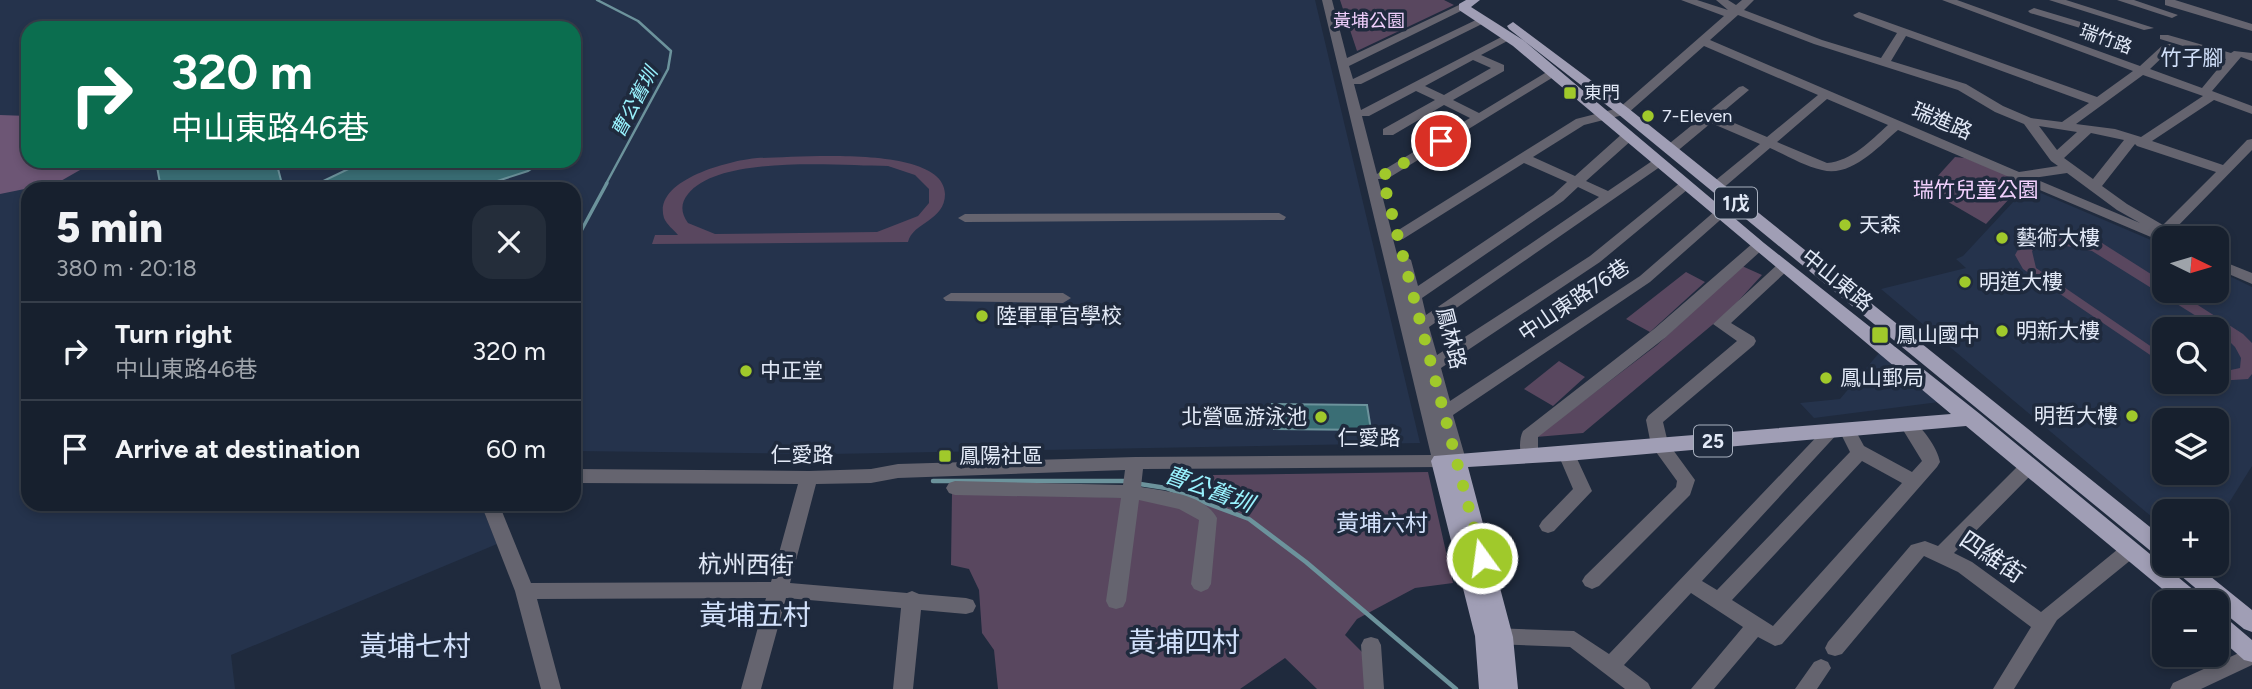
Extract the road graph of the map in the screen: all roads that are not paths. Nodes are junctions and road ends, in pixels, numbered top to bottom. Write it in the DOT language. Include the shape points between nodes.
graph roads {
  1 [pos="1327,0"];
  2 [pos="1337,0"];
  3 [pos="1447,0"];
  4 [pos="1686,0"];
  5 [pos="1721,0"];
  6 [pos="1749,0"];
  7 [pos="1947,0"];
  8 [pos="2045,0"];
  9 [pos="2054,0"];
  10 [pos="2122,0"];
  11 [pos="2169,1"];
  12 [pos="1469,2"];
  13 [pos="2035,11"];
  14 [pos="1735,13"];
  15 [pos="1859,15"];
  16 [pos="2172,15"];
  17 [pos="1484,20"];
  18 [pos="2020,26"];
  19 [pos="2252,27"];
  20 [pos="2148,28"];
  21 [pos="1903,32"];
  22 [pos="1509,36"];
  23 [pos="2120,37"];
  24 [pos="1702,41"];
  25 [pos="1473,56"];
  26 [pos="2252,57"];
  27 [pos="2234,58"];
  28 [pos="1348,62"];
  29 [pos="1884,62"];
  30 [pos="2141,71"];
  31 [pos="1554,73"];
  32 [pos="1357,81"];
  33 [pos="1416,86"];
  34 [pos="1743,90"];
  35 [pos="1826,94"];
  36 [pos="2208,95"];
  37 [pos="1445,101"];
  38 [pos="2099,102"];
  39 [pos="2252,110"];
  40 [pos="1623,111"];
  41 [pos="1366,113"];
  42 [pos="1604,115"];
  43 [pos="1709,117"];
  44 [pos="1479,118"];
  45 [pos="2028,121"];
  46 [pos="1897,124"];
  47 [pos="2064,126"];
  48 [pos="2089,128"];
  49 [pos="1388,132"];
  50 [pos="1628,136"];
  51 [pos="2137,141"];
  52 [pos="1769,142"];
  53 [pos="2252,143"];
  54 [pos="1665,156"];
  55 [pos="1525,158"];
  56 [pos="2056,158"];
  57 [pos="2070,168"];
  58 [pos="2224,170"];
  59 [pos="1382,176"];
  60 [pos="2017,176"];
  61 [pos="1576,181"];
  62 [pos="1686,185"];
  63 [pos="2095,186"];
  64 [pos="1716,187"];
  65 [pos="1608,196"];
  66 [pos="1720,214"];
  67 [pos="1279,217"];
  68 [pos="965,218"];
  69 [pos="2176,226"];
  70 [pos="2152,227"];
  71 [pos="2152,231"];
  72 [pos="1398,236"];
  73 [pos="1758,246"];
  74 [pos="2230,261"];
  75 [pos="1783,267"];
  76 [pos="2230,269"];
  77 [pos="2252,270"];
  78 [pos="2252,279"];
  79 [pos="1414,296"];
  80 [pos="951,298"];
  81 [pos="1063,298"];
  82 [pos="1423,324"];
  83 [pos="1432,366"];
  84 [pos="1444,412"];
  85 [pos="1994,414"];
  86 [pos="1969,420"];
  87 [pos="1908,425"];
  88 [pos="1839,431"];
  89 [pos="1660,445"];
  90 [pos="1859,452"];
  91 [pos="1567,454"];
  92 [pos="1529,456"];
  93 [pos="1449,461"];
  94 [pos="2028,467"];
  95 [pos="581,477"];
  96 [pos="809,478"];
  97 [pos="1134,478"];
  98 [pos="1914,481"];
  99 [pos="955,488"];
  100 [pos="493,511"];
  101 [pos="1548,526"];
  102 [pos="2152,541"];
  103 [pos="2130,550"];
  104 [pos="1941,554"];
  105 [pos="2196,576"];
  106 [pos="1592,580"];
  107 [pos="1689,582"];
  108 [pos="1201,584"];
  109 [pos="780,590"];
  110 [pos="2178,590"];
  111 [pos="525,592"];
  112 [pos="912,599"];
  113 [pos="1116,601"];
  114 [pos="1719,601"];
  115 [pos="966,606"];
  116 [pos="2252,622"];
  117 [pos="2042,624"];
  118 [pos="1756,625"];
  119 [pos="2229,634"];
  120 [pos="1494,636"];
  121 [pos="1371,645"];
  122 [pos="1835,648"];
  123 [pos="2252,654"];
  124 [pos="1610,666"];
  125 [pos="1821,668"];
  126 [pos="551,689"];
  127 [pos="751,689"];
  128 [pos="903,689"];
  129 [pos="1374,689"];
  130 [pos="1490,689"];
  131 [pos="1507,689"];
  132 [pos="1641,689"];
  133 [pos="1701,689"];
  134 [pos="1805,689"];
  135 [pos="2003,689"];
  136 [pos="2180,689"];
  1 -- 28 [label="street, 鳳林路"];
  2 -- 28 [label="street, 鳳林路"];
  3 -- 12 [label="street, 中山東路"];
  4 -- 14 [label="street"];
  5 -- 14 [label="street"];
  6 -- 14 [label="street"];
  7 -- 18 [label="street, 瑞竹路"];
  8 -- 13 [label="street"];
  9 -- 20 [label="street"];
  10 -- 16 [label="street"];
  11 -- 19 [label="street"];
  12 -- 17 [label="main road, 中山東路 / 1戊"];
  12 -- 28 [label="street"];
  12 -- 40 [label="main road, 中山東路 / 1戊" via="1538,43"];
  13 -- 18 [label="street"];
  13 -- 23 [label="street"];
  14 -- 24 [label="street"];
  14 -- 29 [label="street"];
  15 -- 21 [label="street"];
  17 -- 22 [label="main road, 中山東路 / 1戊"];
  17 -- 32 [label="street"];
  18 -- 30 [label="street, 瑞竹路"];
  21 -- 29 [label="street"];
  21 -- 38 [label="street"];
  22 -- 25 [label="street"];
  22 -- 31 [label="main road, 中山東路 / 1戊"];
  24 -- 35 [label="street, 瑞進路"];
  24 -- 40 [label="street"];
  25 -- 33 [label="street"];
  25 -- 37 [label="street" via="1500,68"];
  26 -- 27 [label="street" via="2238,53"];
  27 -- 30 [label="street" via="2166,42"];
  27 -- 36 [label="street"];
  28 -- 32 [label="street, 鳳林路"];
  28 -- 93 [label="street, 鳳林路"];
  29 -- 45 [label="street" via="1962,87"];
  30 -- 36 [label="street, 瑞竹路"];
  30 -- 38 [label="street"];
  31 -- 42 [label="main road, 中山東路 / 1戊"];
  31 -- 44 [label="street"];
  32 -- 41 [label="street, 鳳林路"];
  33 -- 37 [label="street"];
  33 -- 41 [label="street"];
  34 -- 43 [label="street"];
  35 -- 46 [label="street, 瑞進路"];
  35 -- 52 [label="street"];
  36 -- 39 [label="street, 瑞竹路"];
  36 -- 51 [label="street"];
  37 -- 44 [label="street"];
  37 -- 49 [label="street"];
  38 -- 47 [label="street"];
  40 -- 42 [label="street"];
  40 -- 54 [label="main road, 中山東路 / 1戊"];
  41 -- 59 [label="street, 鳳林路"];
  42 -- 50 [label="main road, 中山東路 / 1戊"];
  42 -- 55 [label="street" via="1580,122"];
  43 -- 52 [label="street"];
  43 -- 54 [label="street"];
  44 -- 59 [label="street"];
  45 -- 47 [label="street"];
  45 -- 56 [label="street"];
  46 -- 52 [label="street" via="1849,163 1833,167"];
  46 -- 60 [label="street, 瑞進路"];
  47 -- 48 [label="street"];
  48 -- 51 [label="street"];
  48 -- 56 [label="street"];
  50 -- 54 [label="main road, 中山東路 / 1戊"];
  50 -- 61 [label="street"];
  51 -- 58 [label="street"];
  51 -- 63 [label="street"];
  52 -- 64 [label="street"];
  53 -- 58 [label="street"];
  54 -- 62 [label="main road, 中山東路 / 1戊"];
  54 -- 64 [label="main road, 中山東路 / 1戊"];
  54 -- 65 [label="street"];
  55 -- 61 [label="street"];
  55 -- 72 [label="street"];
  56 -- 57 [label="street"];
  57 -- 60 [label="street"];
  57 -- 63 [label="street"];
  58 -- 69 [label="street"];
  59 -- 72 [label="street, 鳳林路"];
  60 -- 71 [label="street, 瑞進路"];
  61 -- 65 [label="street"];
  61 -- 79 [label="street" via="1473,259"];
  62 -- 66 [label="main road, 中山東路 / 1戊"];
  62 -- 83 [label="street" via="1595,259"];
  63 -- 70 [label="street"];
  64 -- 85 [label="main road, 中山東路 / 1戊"];
  65 -- 82 [label="street"];
  66 -- 73 [label="main road, 中山東路 / 1戊"];
  66 -- 84 [label="street, 中山東路76巷" via="1645,279"];
  67 -- 68 [label="street"];
  72 -- 79 [label="street, 鳳林路"];
  73 -- 75 [label="main road, 中山東路 / 1戊"];
  73 -- 92 [label="street" via="1660,333 1529,435"];
  74 -- 77 [label="street"];
  75 -- 86 [label="main road, 中山東路 / 1戊"];
  75 -- 89 [label="street" via="1721,324 1748,341 1654,420"];
  76 -- 78 [label="street"];
  79 -- 82 [label="street, 鳳林路"];
  80 -- 81 [label="street"];
  82 -- 83 [label="street, 鳳林路"];
  83 -- 84 [label="street, 鳳林路"];
  84 -- 93 [label="street, 鳳林路"];
  85 -- 86 [label="main road, 仁愛路 / 25"];
  85 -- 102 [label="main road, 中山東路 / 1戊"];
  86 -- 87 [label="main road, 仁愛路 / 25"];
  86 -- 94 [label="main road, 中山東路 / 1戊"];
  87 -- 88 [label="main road, 仁愛路 / 25"];
  87 -- 98 [label="street" via="1932,458"];
  88 -- 89 [label="main road, 仁愛路 / 25"];
  88 -- 90 [label="street"];
  88 -- 107 [label="street"];
  89 -- 91 [label="main road, 仁愛路 / 25"];
  89 -- 106 [label="street" via="1686,480 1684,490"];
  90 -- 98 [label="street"];
  90 -- 114 [label="street"];
  91 -- 92 [label="main road, 仁愛路 / 25"];
  91 -- 101 [label="street" via="1583,491"];
  92 -- 93 [label="main road, 仁愛路 / 25"];
  93 -- 97 [label="street, 仁愛路"];
  93 -- 120 [label="main road, 鳳林路"];
  94 -- 103 [label="main road, 中山東路 / 1戊"];
  94 -- 104 [label="street"];
  95 -- 96 [label="street, 仁愛路"];
  96 -- 97 [label="street, 仁愛路" via="912,471"];
  96 -- 109 [label="street"];
  97 -- 99 [label="street"];
  97 -- 108 [label="street" via="1154,495 1206,513"];
  97 -- 113 [label="street"];
  98 -- 118 [label="street" via="1775,638"];
  100 -- 111 [label="street"];
  103 -- 110 [label="main road, 中山東路 / 1戊"];
  103 -- 117 [label="street"];
  104 -- 117 [label="street, 四維街"];
  104 -- 122 [label="street, 四維街" via="1918,550"];
  105 -- 116 [label="main road"];
  107 -- 114 [label="street"];
  107 -- 124 [label="street"];
  109 -- 111 [label="street, 杭州西街"];
  109 -- 112 [label="street, 杭州西街"];
  109 -- 127 [label="street"];
  111 -- 126 [label="street"];
  112 -- 115 [label="street, 杭州西街"];
  112 -- 128 [label="street"];
  114 -- 118 [label="street"];
  117 -- 135 [label="street"];
  118 -- 133 [label="street"];
  119 -- 123 [label="main road"];
  120 -- 124 [label="street" via="1574,639"];
  120 -- 130 [label="main road, 鳳林路"];
  120 -- 131 [label="main road, 鳳林路"];
  121 -- 129 [label="street"];
  123 -- 136 [label="street"];
  124 -- 132 [label="street"];
  125 -- 134 [label="street"];
}
